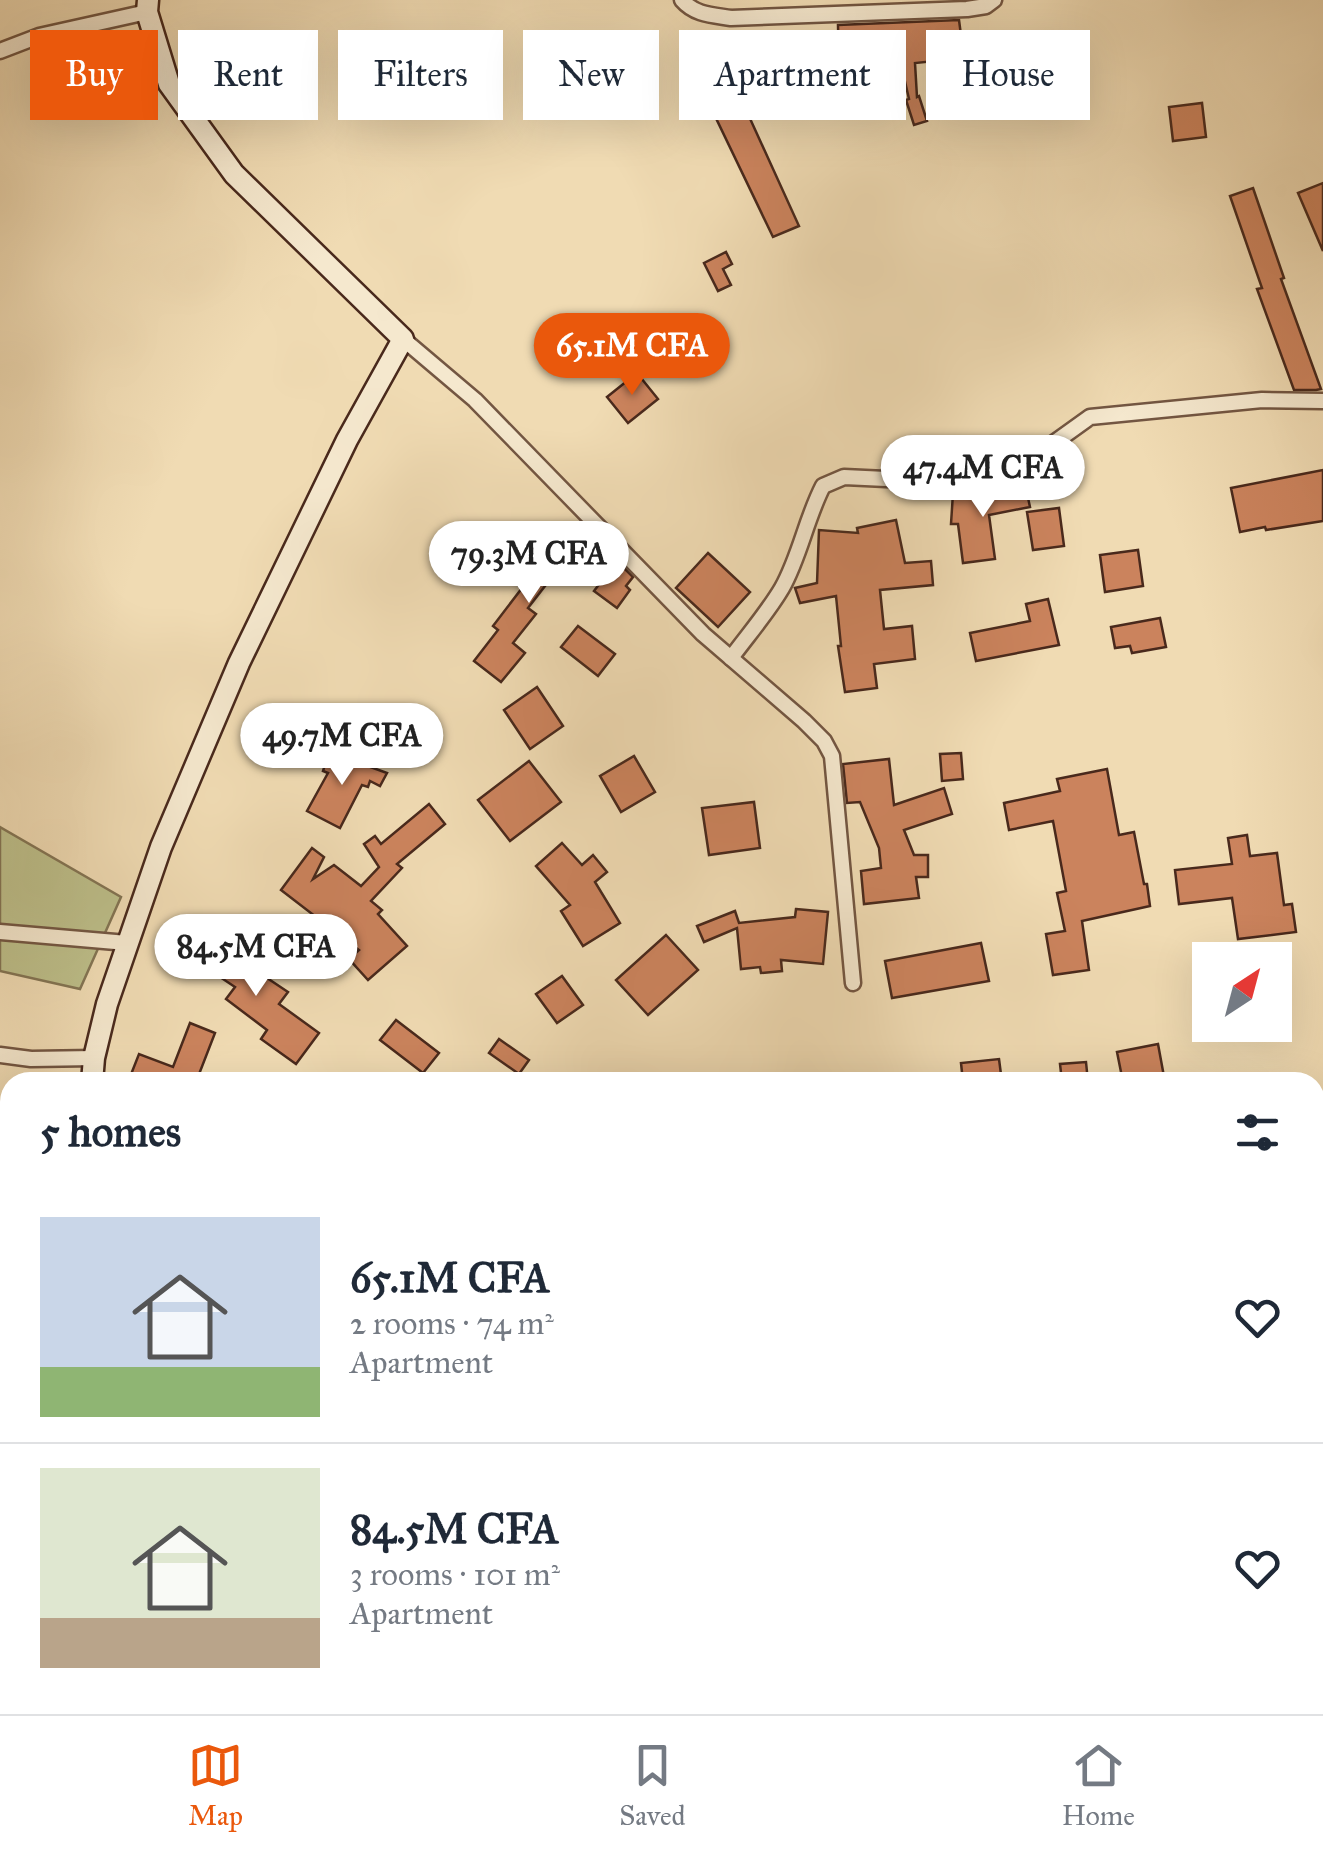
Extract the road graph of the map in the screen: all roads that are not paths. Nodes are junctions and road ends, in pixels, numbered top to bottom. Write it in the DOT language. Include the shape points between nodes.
graph roads {
  1 [pos="682,0"];
  2 [pos="994,0"];
  3 [pos="148,6"];
  4 [pos="0,51"];
  5 [pos="403,339"];
  6 [pos="1323,401"];
  7 [pos="731,658"];
  8 [pos="0,932"];
  9 [pos="127,944"];
  10 [pos="852,982"];
  11 [pos="0,1055"];
  12 [pos="94,1058"];
  13 [pos="93,1072"];
  1 -- 2 [label="street" via="705,15 731,18 967,8"];
  3 -- 4 [label="street"];
  3 -- 5 [label="street" via="169,84 234,174"];
  5 -- 7 [label="street" via="475,400"];
  5 -- 9 [label="street" via="240,662"];
  6 -- 7 [label="street" via="1262,400 1090,417 1006,482 844,478 823,486 782,589"];
  7 -- 10 [label="street" via="804,721 832,756"];
  8 -- 9 [label="street"];
  9 -- 12 [label="street"];
  11 -- 12 [label="street"];
  12 -- 13 [label="street"];
}
